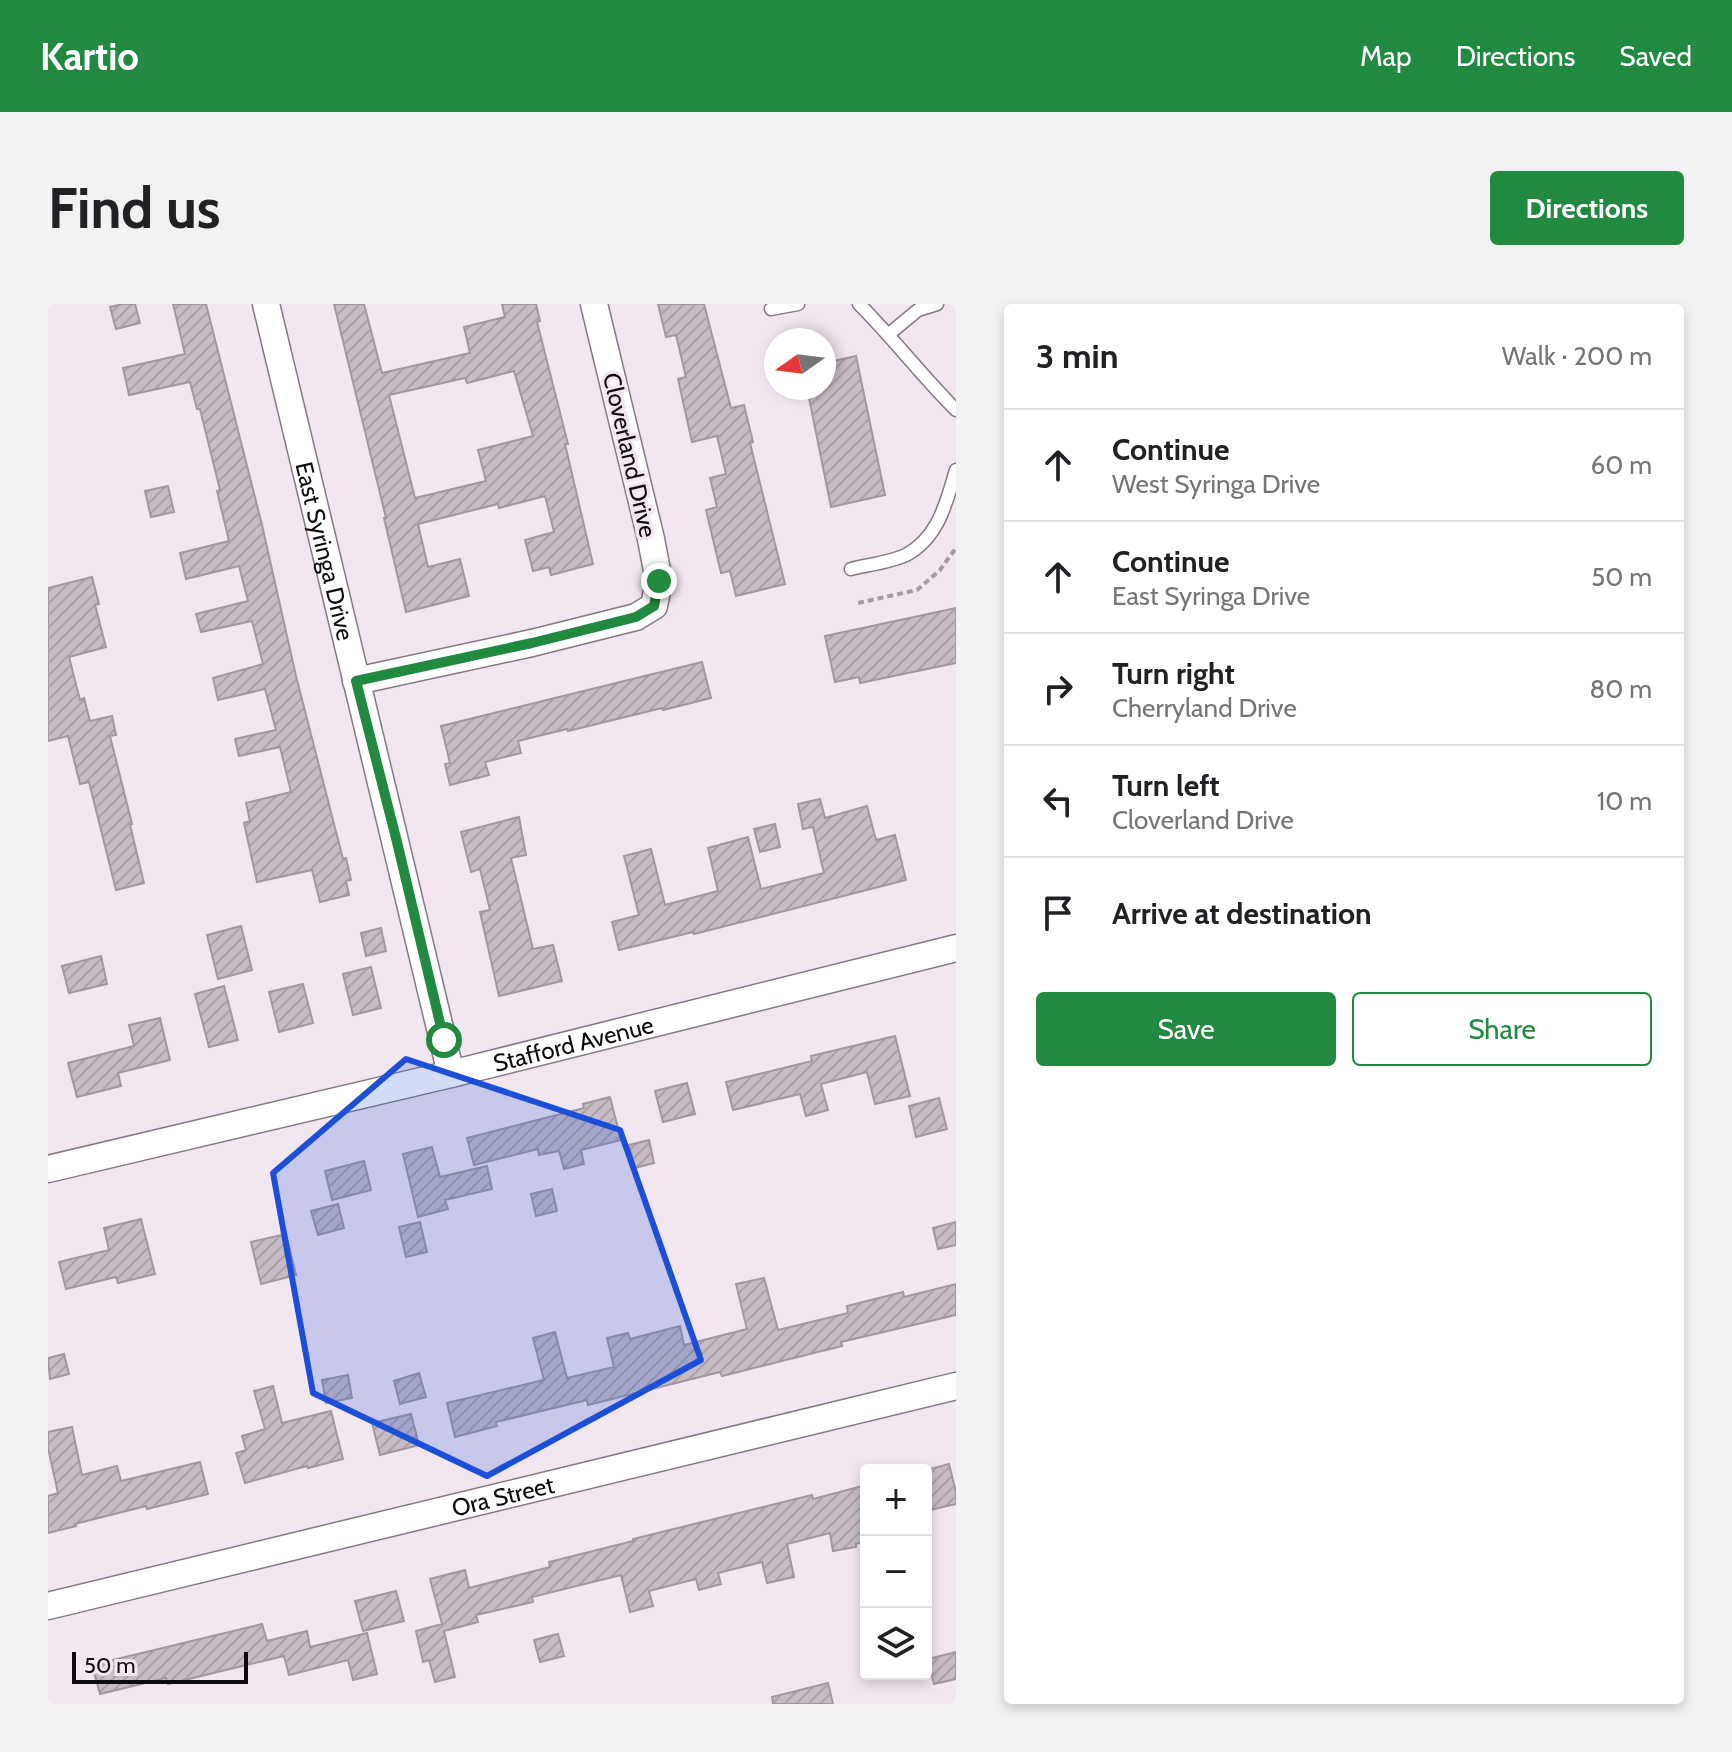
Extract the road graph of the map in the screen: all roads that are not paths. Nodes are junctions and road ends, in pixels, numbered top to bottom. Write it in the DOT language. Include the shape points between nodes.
graph roads {
  1 [pos="266,304"];
  2 [pos="594,304"];
  3 [pos="798,304"];
  4 [pos="859,304"];
  5 [pos="937,304"];
  6 [pos="771,309"];
  7 [pos="889,334"];
  8 [pos="956,410"];
  9 [pos="956,470"];
  10 [pos="851,569"];
  11 [pos="356,681"];
  12 [pos="956,948"];
  13 [pos="451,1074"];
  14 [pos="48,1169"];
  15 [pos="956,1386"];
  16 [pos="48,1606"];
  1 -- 11 [label="street, East Syringa Drive"];
  2 -- 11 [label="street, Cloverland Drive" via="651,539 659,581 654,606 636,617"];
  3 -- 6 [label="lane"];
  4 -- 7 [label="lane"];
  5 -- 7 [label="lane" via="918,310"];
  7 -- 8 [label="lane"];
  9 -- 10 [label="lane" via="942,517 925,541 904,555"];
  11 -- 13 [label="street, East Syringa Drive"];
  12 -- 13 [label="street, Stafford Avenue"];
  13 -- 14 [label="street, Stafford Avenue"];
  15 -- 16 [label="street, Ora Street"];
}
